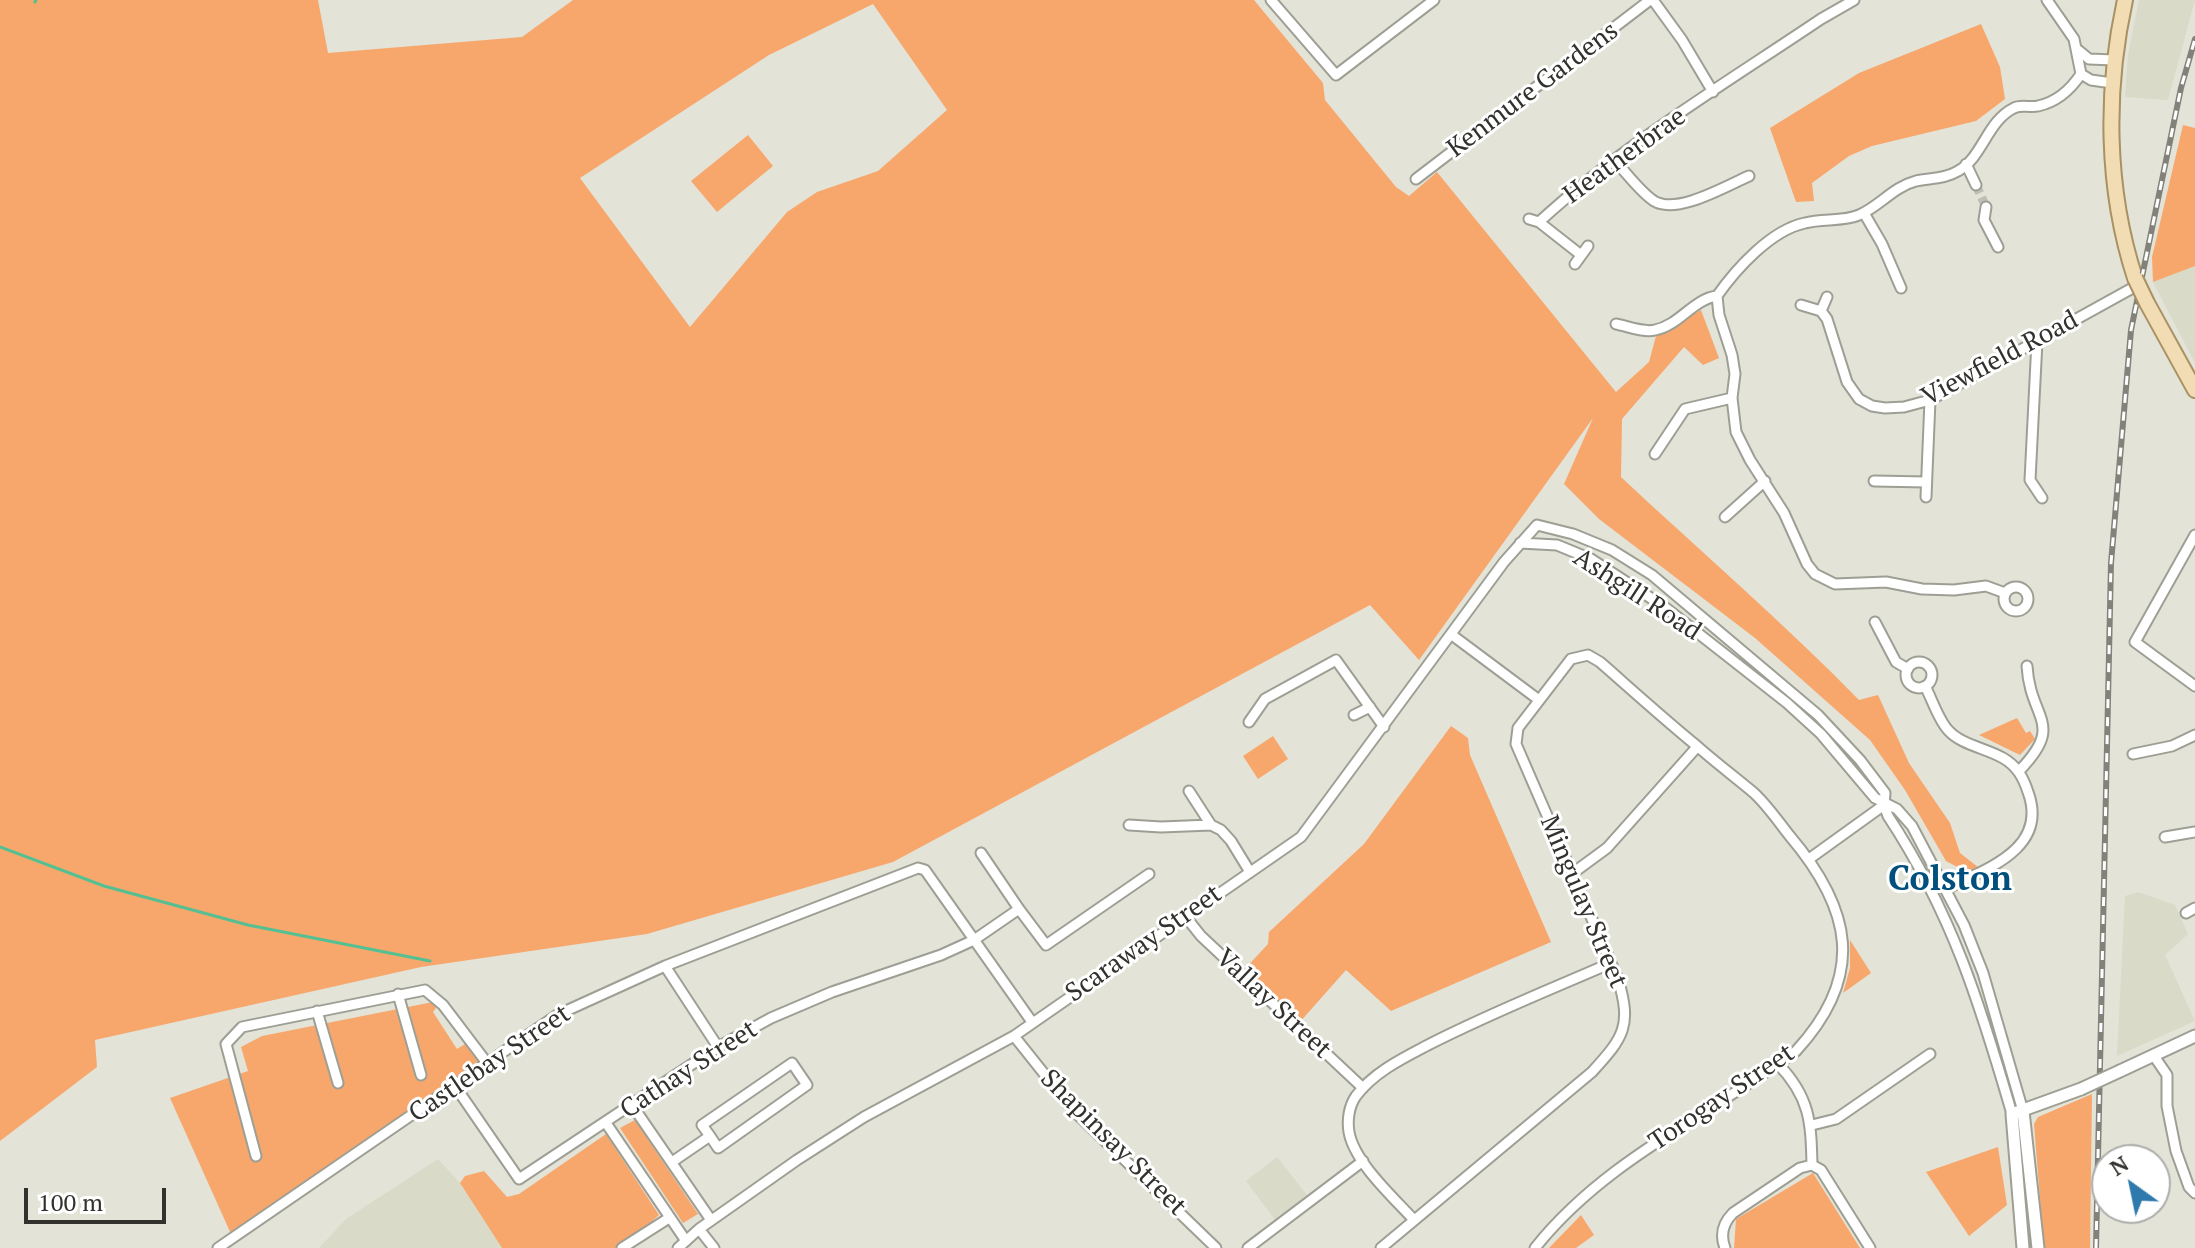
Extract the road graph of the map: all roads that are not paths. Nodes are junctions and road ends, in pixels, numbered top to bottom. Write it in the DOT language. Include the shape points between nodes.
graph roads {
  1 [pos="1271,0"];
  2 [pos="1434,0"];
  3 [pos="1652,0"];
  4 [pos="1854,0"];
  5 [pos="2047,0"];
  6 [pos="2125,0"];
  7 [pos="2078,50"];
  8 [pos="2114,60"];
  9 [pos="2081,74"];
  10 [pos="2112,83"];
  11 [pos="1713,92"];
  12 [pos="1614,160"];
  13 [pos="1966,164"];
  14 [pos="1743,176"];
  15 [pos="1416,179"];
  16 [pos="1976,185"];
  17 [pos="1986,207"];
  18 [pos="1864,213"];
  19 [pos="1588,246"];
  20 [pos="1998,247"];
  21 [pos="2136,284"];
  22 [pos="1901,288"];
  23 [pos="1717,296"];
  24 [pos="1827,297"];
  25 [pos="1801,305"];
  26 [pos="1821,311"];
  27 [pos="1616,324"];
  28 [pos="2037,341"];
  29 [pos="2195,390"];
  30 [pos="1732,398"];
  31 [pos="1930,400"];
  32 [pos="1655,454"];
  33 [pos="2030,480"];
  34 [pos="1765,481"];
  35 [pos="1874,481"];
  36 [pos="1926,482"];
  37 [pos="2019,489"];
  38 [pos="1926,497"];
  39 [pos="2042,498"];
  40 [pos="1725,517"];
  41 [pos="2195,535"];
  42 [pos="1520,543"];
  43 [pos="2005,593"];
  44 [pos="1875,622"];
  45 [pos="1452,635"];
  46 [pos="2027,666"];
  47 [pos="1908,669"];
  48 [pos="1925,686"];
  49 [pos="2195,686"];
  50 [pos="1539,700"];
  51 [pos="1370,707"];
  52 [pos="1354,715"];
  53 [pos="1249,722"];
  54 [pos="1384,727"];
  55 [pos="2195,735"];
  56 [pos="1697,747"];
  57 [pos="2133,754"];
  58 [pos="2019,771"];
  59 [pos="1189,791"];
  60 [pos="1884,805"];
  61 [pos="1129,825"];
  62 [pos="1211,825"];
  63 [pos="2195,832"];
  64 [pos="2165,837"];
  65 [pos="981,853"];
  66 [pos="1809,859"];
  67 [pos="1250,872"];
  68 [pos="1573,873"];
  69 [pos="1149,874"];
  70 [pos="1946,889"];
  71 [pos="1019,909"];
  72 [pos="1185,916"];
  73 [pos="974,940"];
  74 [pos="1611,963"];
  75 [pos="665,966"];
  76 [pos="398,994"];
  77 [pos="317,1011"];
  78 [pos="1032,1022"];
  79 [pos="1014,1036"];
  80 [pos="2195,1036"];
  81 [pos="718,1047"];
  82 [pos="1930,1054"];
  83 [pos="2154,1056"];
  84 [pos="487,1063"];
  85 [pos="1778,1064"];
  86 [pos="421,1075"];
  87 [pos="338,1083"];
  88 [pos="455,1086"];
  89 [pos="1363,1088"];
  90 [pos="632,1105"];
  91 [pos="2017,1112"];
  92 [pos="606,1123"];
  93 [pos="1812,1125"];
  94 [pos="710,1136"];
  95 [pos="256,1156"];
  96 [pos="1363,1161"];
  97 [pos="672,1162"];
  98 [pos="1812,1165"];
  99 [pos="2195,1193"];
  100 [pos="669,1218"];
  101 [pos="711,1220"];
  102 [pos="1414,1220"];
  103 [pos="699,1229"];
  104 [pos="682,1245"];
  105 [pos="218,1248"];
  106 [pos="622,1248"];
  107 [pos="714,1248"];
  108 [pos="1216,1248"];
  109 [pos="1248,1248"];
  110 [pos="1381,1248"];
  111 [pos="1535,1248"];
  112 [pos="1725,1248"];
  113 [pos="1870,1248"];
  114 [pos="2023,1248"];
  115 [pos="2038,1248"];
  1 -- 2 [label="street" via="1336,75"];
  3 -- 11 [label="street"];
  3 -- 15 [label="street, Kenmure Gardens"];
  4 -- 11 [label="street, Heatherbrae"];
  5 -- 7 [label="street"];
  6 -- 8 [label="main road"];
  7 -- 8 [label="street" via="2089,59"];
  7 -- 9 [label="street"];
  8 -- 10 [label="main road"];
  9 -- 10 [label="street"];
  9 -- 13 [label="street" via="2061,96 2038,106 2016,106 1996,122"];
  10 -- 21 [label="main road" via="2115,195"];
  11 -- 12 [label="street, Heatherbrae"];
  12 -- 14 [label="street" via="1653,200 1667,206 1681,205"];
  12 -- 19 [label="street, Heatherbrae" via="1534,221 1578,260"];
  13 -- 16 [label="street"];
  13 -- 18 [label="street" via="1959,171 1895,189"];
  17 -- 20 [label="street" via="1984,220"];
  18 -- 22 [label="street"];
  18 -- 23 [label="street" via="1801,223 1732,275"];
  21 -- 28 [label="street, Viewfield Road"];
  21 -- 29 [label="main road, bridge"];
  23 -- 27 [label="street" via="1706,297 1676,321 1653,331"];
  23 -- 30 [label="street" via="1735,374"];
  24 -- 26 [label="street"];
  25 -- 26 [label="street"];
  26 -- 31 [label="street, Viewfield Road" via="1847,382 1859,399 1885,408"];
  28 -- 31 [label="street, Viewfield Road"];
  28 -- 33 [label="street"];
  30 -- 32 [label="street" via="1685,409"];
  30 -- 34 [label="street" via="1736,432"];
  31 -- 36 [label="street"];
  33 -- 37 [label="street"];
  33 -- 39 [label="street"];
  34 -- 40 [label="street"];
  34 -- 43 [label="street" via="1807,564 1824,580 1922,589 1986,586"];
  35 -- 36 [label="street"];
  36 -- 38 [label="street"];
  41 -- 49 [label="street" via="2135,642"];
  42 -- 45 [label="street, Scaraway Street"];
  42 -- 60 [label="street, Ashgill Road" via="1557,545 1591,559 1666,608 1787,703"];
  42 -- 60 [label="street, Ashgill Road" via="1537,525 1612,550 1652,575 1818,715 1885,793"];
  44 -- 47 [label="street" via="1896,662"];
  45 -- 50 [label="street"];
  45 -- 54 [label="street, Scaraway Street"];
  46 -- 58 [label="street" via="2028,687 2044,735 2036,754"];
  47 -- 48 [label="street" via="1911,684"];
  47 -- 48 [label="street" via="1918,662 1929,667 1932,675"];
  48 -- 58 [label="street" via="1946,729"];
  50 -- 56 [label="street, Torogay Street" via="1571,659 1588,655"];
  50 -- 68 [label="street, Mingulay Street" via="1518,728 1516,744"];
  51 -- 52 [label="street"];
  51 -- 53 [label="street" via="1336,660 1265,699"];
  51 -- 54 [label="street"];
  54 -- 67 [label="street, Scaraway Street" via="1307,831"];
  55 -- 57 [label="street"];
  56 -- 66 [label="street, Torogay Street" via="1756,795"];
  56 -- 68 [label="street" via="1607,848"];
  58 -- 70 [label="street" via="2032,802 2024,842 2004,860"];
  59 -- 62 [label="street"];
  60 -- 66 [label="street"];
  60 -- 70 [label="street, Ashgill Road" via="1897,809 1912,826"];
  60 -- 91 [label="street, Ashgill Road" via="1960,950"];
  61 -- 62 [label="street"];
  62 -- 67 [label="street" via="1231,841"];
  63 -- 64 [label="street"];
  65 -- 71 [label="street"];
  66 -- 85 [label="street, Torogay Street" via="1839,918 1843,963 1833,1001 1820,1022"];
  67 -- 72 [label="street, Scaraway Street"];
  68 -- 74 [label="street, Mingulay Street"];
  69 -- 71 [label="street" via="1046,945"];
  70 -- 91 [label="street, Ashgill Road" via="1983,973"];
  71 -- 73 [label="street, Cathay Street"];
  72 -- 78 [label="street, Scaraway Street"];
  72 -- 89 [label="street, Vallay Street"];
  73 -- 75 [label="street, Castlebay Street" via="925,870 918,868"];
  73 -- 78 [label="street"];
  73 -- 81 [label="street, Cathay Street" via="832,992"];
  74 -- 89 [label="street" via="1463,1026 1390,1065"];
  74 -- 102 [label="street, Mingulay Street" via="1626,1006 1624,1027 1612,1050"];
  75 -- 81 [label="street"];
  75 -- 84 [label="street, Castlebay Street" via="557,1015"];
  76 -- 77 [label="street"];
  76 -- 84 [label="street" via="425,990 443,1005"];
  76 -- 86 [label="street"];
  77 -- 87 [label="street"];
  77 -- 95 [label="street" via="242,1027 226,1044"];
  78 -- 79 [label="street, Scaraway Street"];
  79 -- 101 [label="street, Scaraway Street" via="864,1117"];
  79 -- 108 [label="street, Shapinsay Street" via="1073,1110"];
  80 -- 83 [label="street"];
  81 -- 90 [label="street, Cathay Street"];
  82 -- 93 [label="street" via="1836,1119"];
  83 -- 91 [label="street, bridge"];
  83 -- 99 [label="street" via="2167,1075 2176,1151"];
  84 -- 88 [label="street, Castlebay Street"];
  85 -- 93 [label="street" via="1801,1091"];
  85 -- 111 [label="street, Torogay Street" via="1622,1164 1555,1223"];
  88 -- 92 [label="street, Cathay Street" via="519,1179"];
  88 -- 105 [label="street, Castlebay Street"];
  89 -- 96 [label="street" via="1349,1110 1349,1133"];
  90 -- 92 [label="street, Cathay Street"];
  90 -- 97 [label="street"];
  91 -- 114 [label="street, Ashgill Road" via="2017,1203"];
  91 -- 115 [label="street, Ashgill Road"];
  92 -- 100 [label="street"];
  93 -- 98 [label="street"];
  94 -- 94 [label="street" via="702,1125 792,1063 807,1085 718,1148"];
  94 -- 97 [label="street"];
  96 -- 102 [label="street"];
  96 -- 109 [label="street"];
  97 -- 101 [label="street"];
  98 -- 112 [label="street" via="1733,1213 1723,1228"];
  98 -- 113 [label="street" via="1821,1170"];
  100 -- 104 [label="street"];
  100 -- 106 [label="street"];
  101 -- 103 [label="street, Scaraway Street"];
  102 -- 110 [label="street, Mingulay Street"];
  103 -- 104 [label="street, Scaraway Street"];
  103 -- 107 [label="street"];
}
